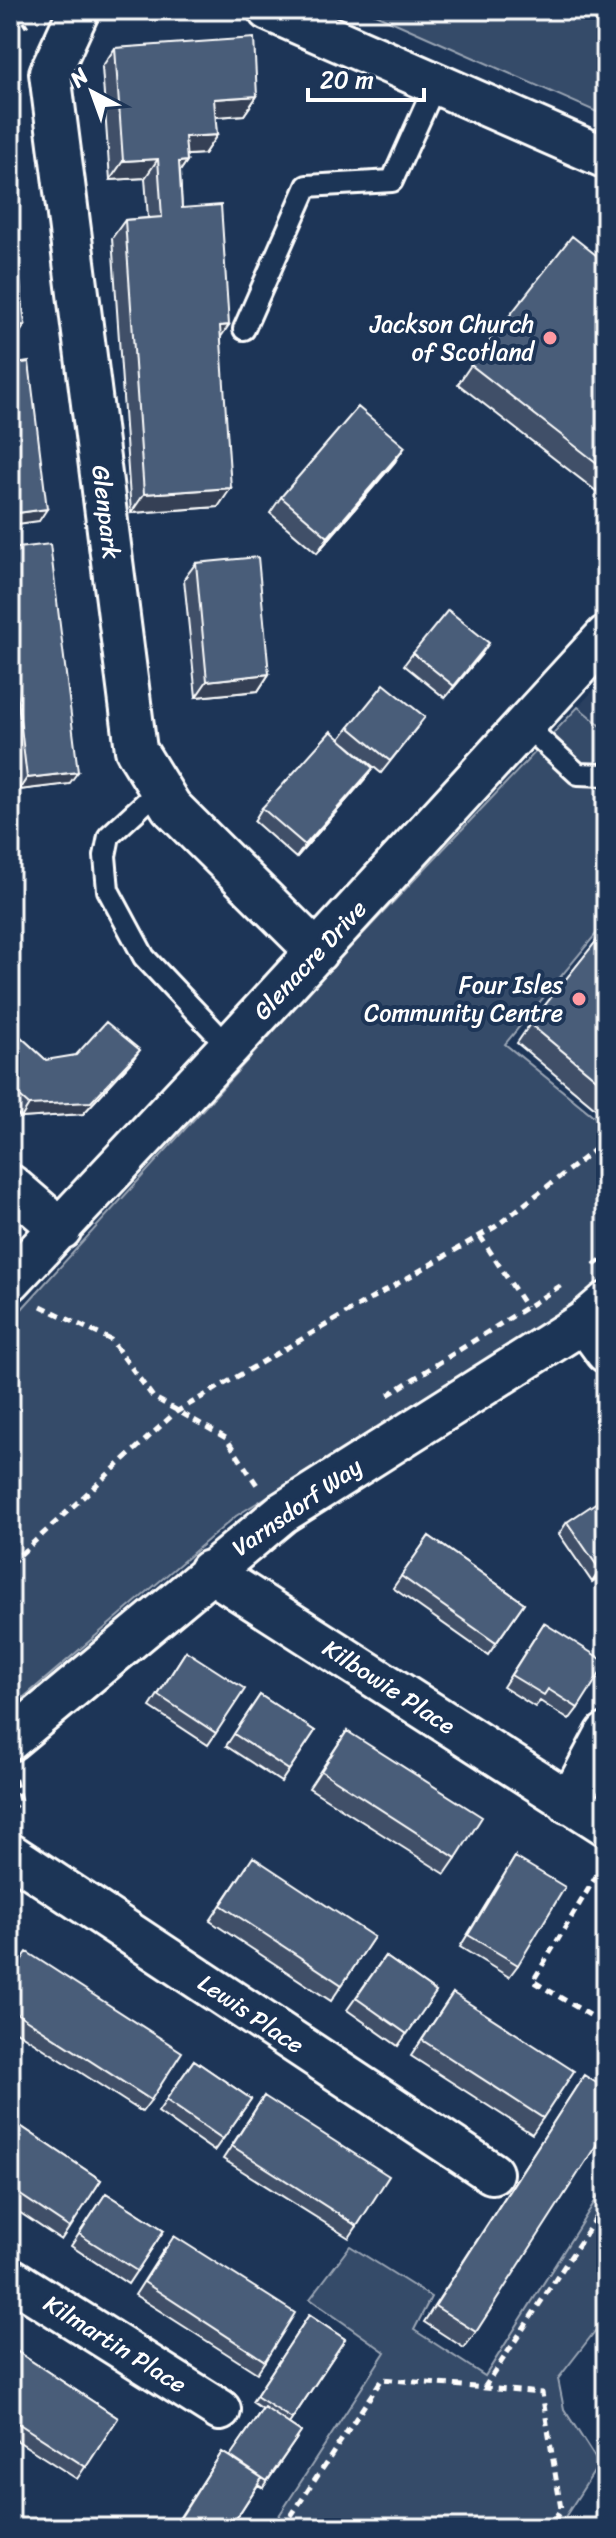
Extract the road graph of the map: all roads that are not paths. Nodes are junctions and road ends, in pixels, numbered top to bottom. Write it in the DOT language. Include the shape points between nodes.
graph roads {
  1 [pos="79,10"];
  2 [pos="268,10"];
  3 [pos="436,83"];
  4 [pos="606,158"];
  5 [pos="244,329"];
  6 [pos="606,636"];
  7 [pos="525,725"];
  8 [pos="606,775"];
  9 [pos="160,789"];
  10 [pos="317,952"];
  11 [pos="229,1047"];
  12 [pos="10,1185"];
  13 [pos="61,1229"];
  14 [pos="23,1292"];
  15 [pos="599,1326"];
  16 [pos="209,1571"];
  17 [pos="606,1734"];
  18 [pos="12,1755"];
  19 [pos="569,1803"];
  20 [pos="606,1825"];
  21 [pos="10,1854"];
  22 [pos="492,2173"];
  23 [pos="10,2278"];
  24 [pos="220,2410"];
  1 -- 9 [label="street, Glenpark" via="50,73 136,750"];
  2 -- 3 [label="street"];
  3 -- 4 [label="street"];
  3 -- 5 [label="lane" via="392,181 307,186"];
  6 -- 7 [label="street, Glenacre Drive"];
  7 -- 8 [label="lane" via="578,774"];
  7 -- 10 [label="street, Glenacre Drive"];
  9 -- 10 [label="street, Glenpark" via="171,807"];
  9 -- 11 [label="lane" via="109,836 108,890 144,957"];
  10 -- 11 [label="street, Glenacre Drive"];
  11 -- 13 [label="street, Glenacre Drive"];
  12 -- 13 [label="street"];
  13 -- 14 [label="street, Glenacre Drive"];
  15 -- 16 [label="street, Varnsdorf Way" via="282,1513"];
  16 -- 18 [label="street, Varnsdorf Way"];
  16 -- 19 [label="street, Kilbowie Place"];
  17 -- 19 [label="street"];
  19 -- 20 [label="street, Kilbowie Place"];
  21 -- 22 [label="street, Lewis Place"];
  23 -- 24 [label="street, Kilmartin Place"];
}
